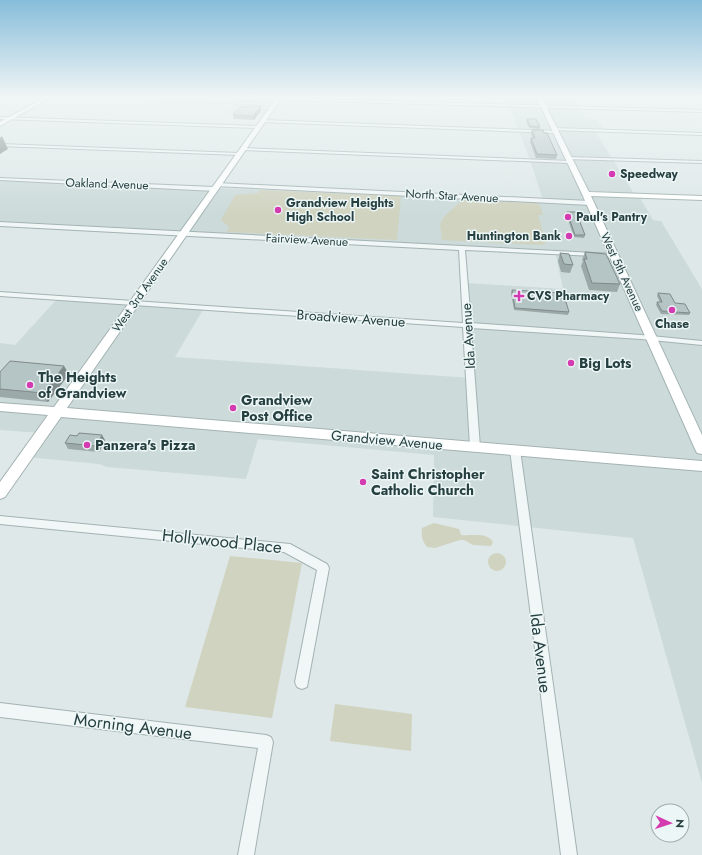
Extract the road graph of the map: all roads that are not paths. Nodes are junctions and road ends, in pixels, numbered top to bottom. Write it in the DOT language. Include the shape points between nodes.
graph roads {
  1 [pos="252,136"];
  2 [pos="558,136"];
  3 [pos="0,145"];
  4 [pos="243,149"];
  5 [pos="239,154"];
  6 [pos="569,160"];
  7 [pos="702,162"];
  8 [pos="0,179"];
  9 [pos="216,187"];
  10 [pos="588,198"];
  11 [pos="702,198"];
  12 [pos="0,224"];
  13 [pos="183,233"];
  14 [pos="462,248"];
  15 [pos="614,256"];
  16 [pos="0,294"];
  17 [pos="134,303"];
  18 [pos="467,326"];
  19 [pos="652,339"];
  20 [pos="702,343"];
  21 [pos="0,407"];
  22 [pos="57,412"];
  23 [pos="474,447"];
  24 [pos="702,449"];
  25 [pos="515,450"];
  26 [pos="702,466"];
  27 [pos="0,493"];
  28 [pos="0,520"];
  29 [pos="302,682"];
  30 [pos="0,710"];
  31 [pos="246,855"];
  32 [pos="569,855"];
  1 -- 4 [label="main road, West 3rd Avenue"];
  2 -- 6 [label="main road, West 5th Avenue"];
  3 -- 5 [label="street"];
  4 -- 5 [label="main road, West 3rd Avenue"];
  4 -- 6 [label="street"];
  5 -- 9 [label="main road, West 3rd Avenue"];
  6 -- 7 [label="street"];
  6 -- 10 [label="main road, West 5th Avenue"];
  8 -- 9 [label="street, Oakland Avenue"];
  9 -- 10 [label="street, North Star Avenue"];
  9 -- 13 [label="main road, West 3rd Avenue"];
  10 -- 11 [label="main road, North Star Avenue"];
  10 -- 15 [label="main road, West 5th Avenue"];
  12 -- 13 [label="street, Fairview Avenue"];
  13 -- 14 [label="street, Fairview Avenue"];
  13 -- 17 [label="main road, West 3rd Avenue"];
  14 -- 15 [label="street, Fairview Avenue"];
  14 -- 18 [label="street, Ida Avenue"];
  15 -- 19 [label="main road, West 5th Avenue"];
  16 -- 17 [label="street, Broadview Avenue"];
  17 -- 18 [label="street, Broadview Avenue"];
  17 -- 22 [label="main road, West 3rd Avenue"];
  18 -- 19 [label="street, Broadview Avenue"];
  18 -- 23 [label="street, Ida Avenue"];
  19 -- 20 [label="street, Broadview Avenue"];
  19 -- 24 [label="main road, West 5th Avenue"];
  21 -- 22 [label="main road, Grandview Avenue"];
  22 -- 23 [label="main road, Grandview Avenue"];
  22 -- 27 [label="main road, West 3rd Avenue"];
  23 -- 25 [label="main road, Grandview Avenue"];
  25 -- 26 [label="main road, Grandview Avenue"];
  25 -- 32 [label="street, Ida Avenue"];
  28 -- 29 [label="street, Hollywood Place" via="286,547 323,568"];
  30 -- 31 [label="street, Morning Avenue" via="266,742"];
}
